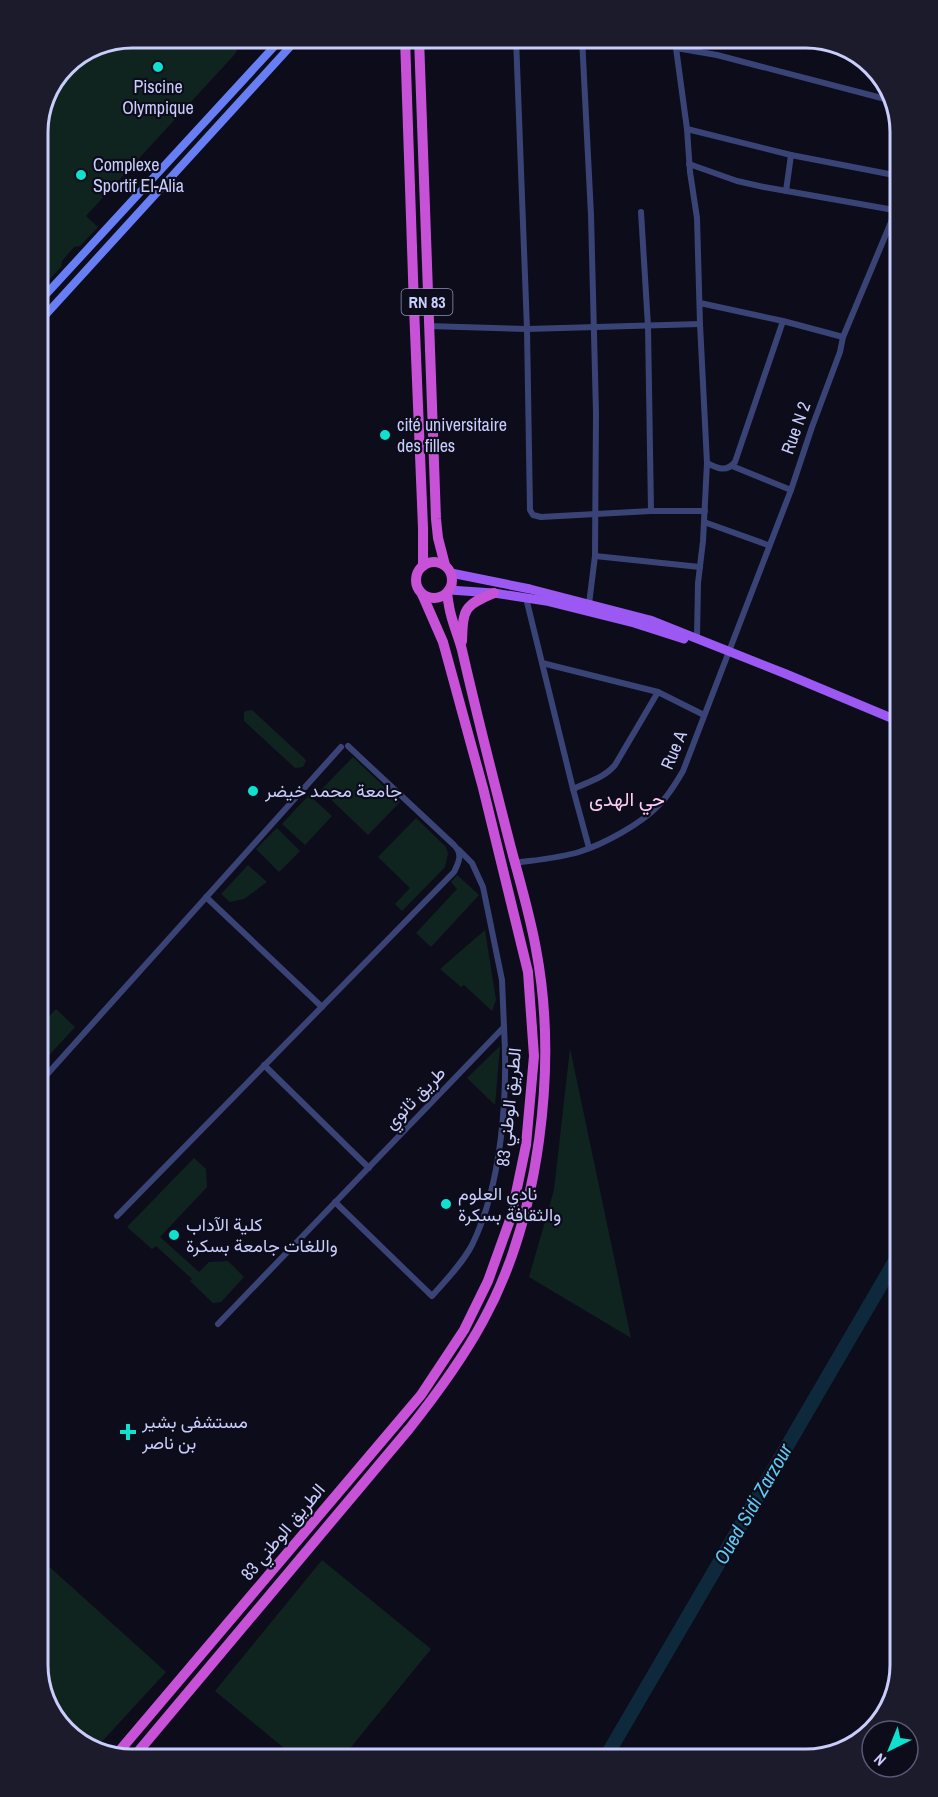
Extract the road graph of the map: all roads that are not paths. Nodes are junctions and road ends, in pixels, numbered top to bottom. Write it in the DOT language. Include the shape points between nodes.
graph roads {
  1 [pos="273,48"];
  2 [pos="289,48"];
  3 [pos="405,48"];
  4 [pos="419,48"];
  5 [pos="516,48"];
  6 [pos="582,48"];
  7 [pos="676,48"];
  8 [pos="883,98"];
  9 [pos="687,129"];
  10 [pos="791,155"];
  11 [pos="689,164"];
  12 [pos="890,174"];
  13 [pos="786,191"];
  14 [pos="890,209"];
  15 [pos="641,212"];
  16 [pos="890,225"];
  17 [pos="48,292"];
  18 [pos="700,303"];
  19 [pos="48,312"];
  20 [pos="783,321"];
  21 [pos="700,324"];
  22 [pos="428,326"];
  23 [pos="648,326"];
  24 [pos="595,328"];
  25 [pos="527,329"];
  26 [pos="843,337"];
  27 [pos="707,463"];
  28 [pos="732,466"];
  29 [pos="791,490"];
  30 [pos="651,511"];
  31 [pos="705,511"];
  32 [pos="596,515"];
  33 [pos="704,522"];
  34 [pos="768,545"];
  35 [pos="595,556"];
  36 [pos="423,566"];
  37 [pos="700,567"];
  38 [pos="448,569"];
  39 [pos="448,591"];
  40 [pos="494,593"];
  41 [pos="422,594"];
  42 [pos="526,598"];
  43 [pos="589,604"];
  44 [pos="697,638"];
  45 [pos="461,647"];
  46 [pos="728,654"];
  47 [pos="542,663"];
  48 [pos="658,692"];
  49 [pos="704,715"];
  50 [pos="890,718"];
  51 [pos="890,723"];
  52 [pos="573,789"];
  53 [pos="589,848"];
  54 [pos="459,850"];
  55 [pos="515,863"];
  56 [pos="206,897"];
  57 [pos="322,1007"];
  58 [pos="504,1028"];
  59 [pos="264,1065"];
  60 [pos="48,1073"];
  61 [pos="369,1168"];
  62 [pos="335,1202"];
  63 [pos="117,1216"];
  64 [pos="218,1324"];
  65 [pos="122,1748"];
  66 [pos="142,1749"];
  1 -- 17 [label="main road"];
  2 -- 19 [label="main road"];
  3 -- 36 [label="highway, RN 83"];
  4 -- 22 [label="highway, RN 83"];
  5 -- 25 [label="street"];
  6 -- 24 [label="street"];
  7 -- 8 [label="street"];
  7 -- 9 [label="street"];
  9 -- 10 [label="street"];
  9 -- 11 [label="street"];
  10 -- 12 [label="street"];
  10 -- 13 [label="street"];
  11 -- 13 [label="street"];
  11 -- 18 [label="street" via="697,218"];
  13 -- 14 [label="street"];
  15 -- 23 [label="street"];
  16 -- 26 [label="street, Rue N 2"];
  18 -- 20 [label="street"];
  18 -- 21 [label="street"];
  20 -- 26 [label="street"];
  20 -- 28 [label="street"];
  21 -- 23 [label="street"];
  21 -- 27 [label="street"];
  22 -- 25 [label="street"];
  22 -- 38 [label="highway, RN 83" via="436,528"];
  23 -- 24 [label="street"];
  23 -- 30 [label="street"];
  24 -- 25 [label="street"];
  24 -- 32 [label="street"];
  25 -- 32 [label="street" via="530,510 538,517"];
  26 -- 29 [label="street, Rue N 2"];
  27 -- 28 [label="street" via="722,469"];
  27 -- 31 [label="street"];
  28 -- 29 [label="street"];
  29 -- 34 [label="street, Rue N 2"];
  30 -- 31 [label="street"];
  30 -- 32 [label="street"];
  31 -- 33 [label="street"];
  32 -- 35 [label="street"];
  33 -- 34 [label="street"];
  33 -- 37 [label="street"];
  34 -- 46 [label="street, Rue N 2"];
  35 -- 37 [label="street"];
  35 -- 43 [label="street"];
  36 -- 38 [label="highway" via="435,561"];
  36 -- 41 [label="highway" via="416,578"];
  37 -- 44 [label="street"];
  38 -- 39 [label="highway" via="452,582"];
  38 -- 43 [label="main road"];
  39 -- 40 [label="main road"];
  39 -- 41 [label="highway" via="438,598"];
  39 -- 45 [label="highway, الطريق الوطني 83"];
  40 -- 42 [label="main road"];
  40 -- 45 [label="highway" via="475,600 462,617"];
  41 -- 65 [label="highway, الطريق الوطني 83" via="443,642 528,972 534,1056 526,1144 511,1216 488,1281 464,1330 420,1395"];
  42 -- 46 [label="main road" via="634,623"];
  42 -- 47 [label="street"];
  43 -- 44 [label="main road" via="650,620"];
  44 -- 46 [label="main road"];
  45 -- 55 [label="highway, الطريق الوطني 83"];
  46 -- 49 [label="street, Rue A"];
  46 -- 50 [label="main road"];
  46 -- 51 [label="main road"];
  47 -- 48 [label="street"];
  47 -- 52 [label="street"];
  48 -- 49 [label="street"];
  48 -- 52 [label="street" via="609,772"];
  49 -- 53 [label="street, Rue A" via="683,771 658,806 633,825"];
  52 -- 53 [label="street"];
  53 -- 55 [label="street, Rue A"];
  54 -- 56 [label="street" via="344,747"];
  54 -- 57 [label="street" via="460,861 454,872"];
  54 -- 58 [label="street" via="472,863 483,887 502,980"];
  55 -- 66 [label="highway, الطريق الوطني 83" via="543,995 545,1071 539,1142 512,1256 484,1319 428,1406"];
  56 -- 57 [label="street"];
  56 -- 60 [label="street"];
  57 -- 59 [label="street"];
  58 -- 61 [label="street, طريق ثانوي"];
  58 -- 62 [label="street" via="499,1148 487,1209 458,1267 432,1296"];
  59 -- 61 [label="street"];
  59 -- 63 [label="street"];
  61 -- 62 [label="street, طريق ثانوي"];
  62 -- 64 [label="street, طريق ثانوي"];
}
